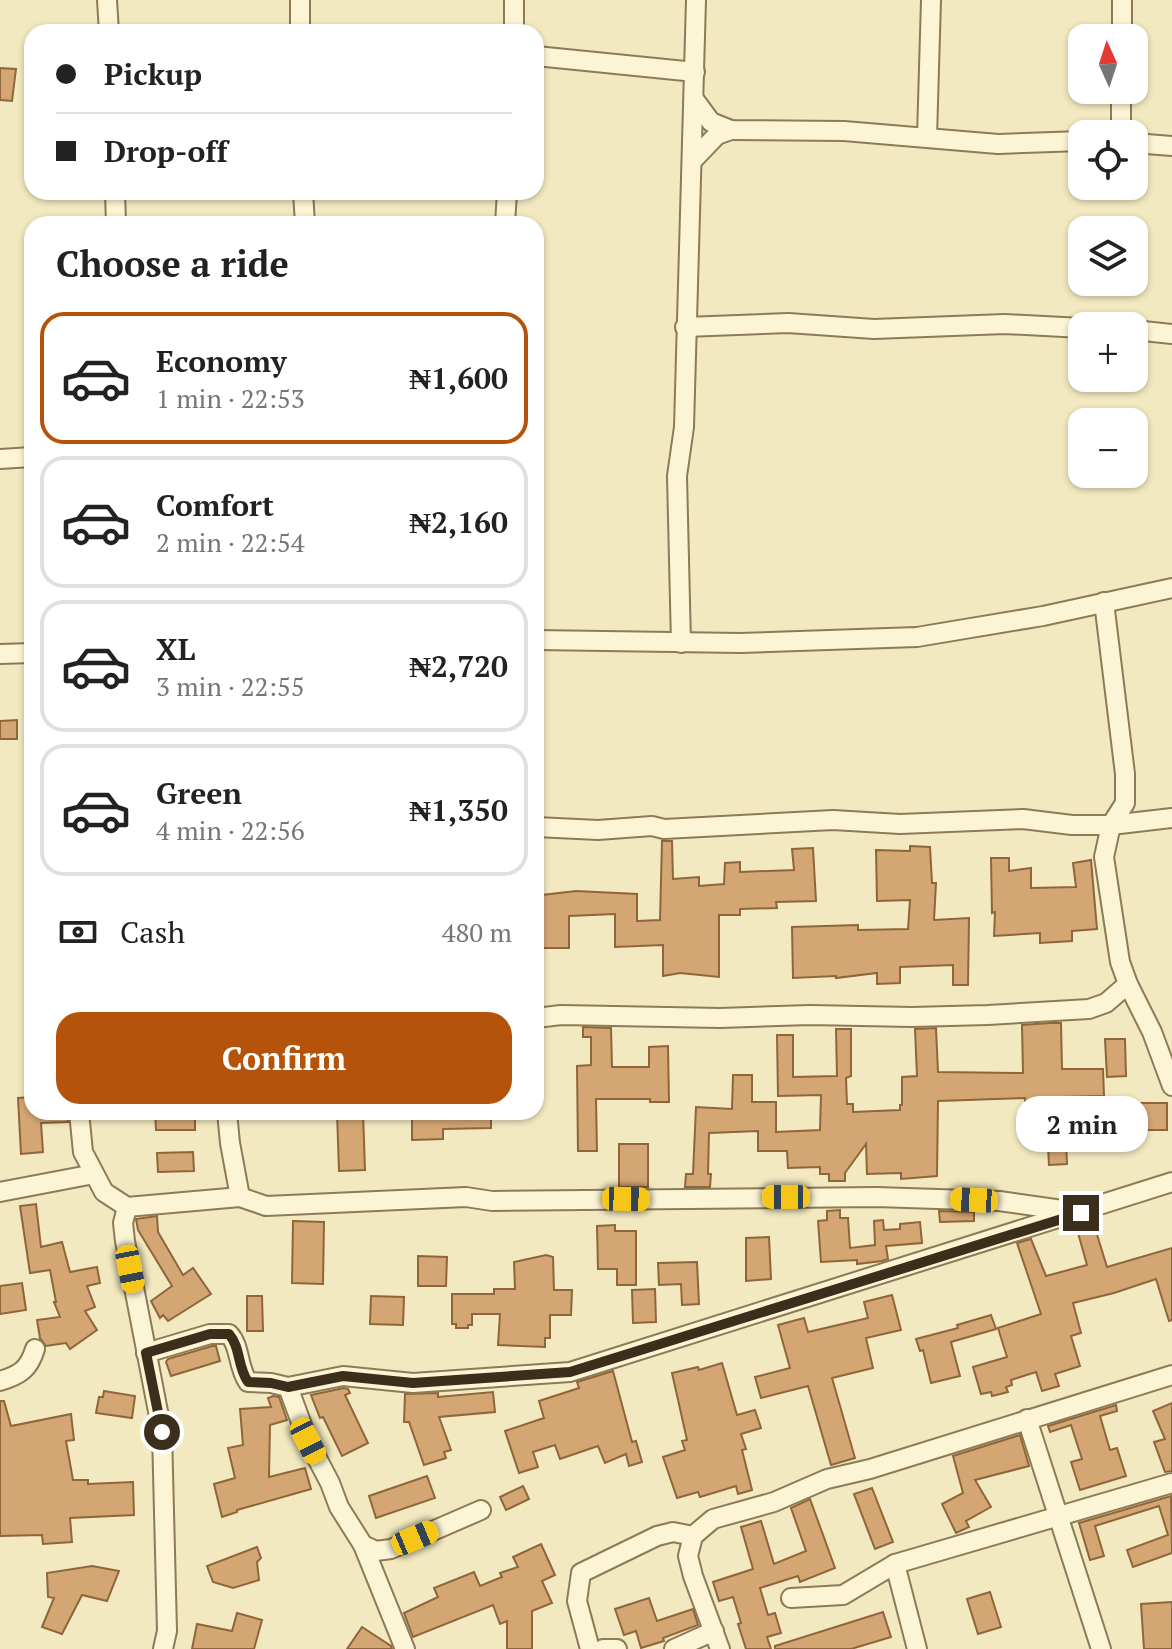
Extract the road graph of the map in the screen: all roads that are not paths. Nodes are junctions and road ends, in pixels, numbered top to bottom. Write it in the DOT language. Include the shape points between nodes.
graph roads {
  1 [pos="107,0"];
  2 [pos="300,0"];
  3 [pos="514,0"];
  4 [pos="696,0"];
  5 [pos="931,0"];
  6 [pos="1122,0"];
  7 [pos="108,24"];
  8 [pos="300,24"];
  9 [pos="514,24"];
  10 [pos="1122,24"];
  11 [pos="544,57"];
  12 [pos="695,72"];
  13 [pos="694,99"];
  14 [pos="731,130"];
  15 [pos="927,137"];
  16 [pos="1068,142"];
  17 [pos="1148,144"];
  18 [pos="1172,146"];
  19 [pos="693,160"];
  20 [pos="685,327"];
  21 [pos="1068,327"];
  22 [pos="1148,331"];
  23 [pos="1172,334"];
  24 [pos="24,458"];
  25 [pos="0,459"];
  26 [pos="1172,588"];
  27 [pos="1104,602"];
  28 [pos="544,640"];
  29 [pos="681,643"];
  30 [pos="24,653"];
  31 [pos="0,654"];
  32 [pos="1172,818"];
  33 [pos="1111,825"];
  34 [pos="544,827"];
  35 [pos="1128,984"];
  36 [pos="544,1018"];
  37 [pos="1172,1086"];
  38 [pos="80,1120"];
  39 [pos="228,1120"];
  40 [pos="94,1174"];
  41 [pos="1172,1182"];
  42 [pos="0,1192"];
  43 [pos="240,1197"];
  44 [pos="127,1207"];
  45 [pos="1081,1213"];
  46 [pos="35,1349"];
  47 [pos="146,1353"];
  48 [pos="1172,1375"];
  49 [pos="0,1381"];
  50 [pos="288,1387"];
  51 [pos="1027,1419"];
  52 [pos="1172,1483"];
  53 [pos="481,1510"];
  54 [pos="1059,1515"];
  55 [pos="693,1536"];
  56 [pos="363,1545"];
  57 [pos="895,1564"];
  58 [pos="791,1598"];
  59 [pos="717,1640"];
  60 [pos="163,1649"];
  61 [pos="405,1649"];
  62 [pos="590,1649"];
  63 [pos="603,1649"];
  64 [pos="617,1649"];
  65 [pos="674,1649"];
  66 [pos="917,1649"];
  67 [pos="1101,1649"];
  1 -- 7 [label="street"];
  2 -- 8 [label="street"];
  3 -- 9 [label="street"];
  4 -- 12 [label="street"];
  5 -- 15 [label="street"];
  6 -- 10 [label="street"];
  11 -- 12 [label="street"];
  12 -- 13 [label="street"];
  13 -- 14 [label="street" via="711,122"];
  13 -- 19 [label="street"];
  14 -- 15 [label="street"];
  14 -- 19 [label="street" via="717,135"];
  15 -- 16 [label="street" via="998,144"];
  17 -- 18 [label="street"];
  19 -- 20 [label="street"];
  20 -- 21 [label="street" via="788,323 874,329"];
  20 -- 29 [label="street" via="683,440 677,461"];
  22 -- 23 [label="street"];
  24 -- 25 [label="street"];
  26 -- 27 [label="street"];
  27 -- 29 [label="street" via="917,637"];
  27 -- 33 [label="street" via="1125,774 1125,803"];
  28 -- 29 [label="street"];
  30 -- 31 [label="street"];
  32 -- 33 [label="street"];
  33 -- 34 [label="street" via="1023,819"];
  33 -- 35 [label="street" via="1104,857"];
  35 -- 36 [label="street" via="1106,1003 1089,1009 988,1015"];
  35 -- 37 [label="street"];
  38 -- 40 [label="street" via="83,1152"];
  39 -- 43 [label="street"];
  40 -- 42 [label="street"];
  40 -- 44 [label="street" via="104,1192"];
  41 -- 45 [label="street"];
  43 -- 44 [label="street"];
  43 -- 45 [label="street" via="266,1206 466,1197 890,1197 999,1201"];
  44 -- 47 [label="street" via="125,1241"];
  45 -- 50 [label="street" via="570,1372 413,1383 343,1376"];
  46 -- 49 [label="street" via="30,1365"];
  47 -- 50 [label="street" via="210,1334 229,1334 248,1382"];
  47 -- 60 [label="street" via="162,1432 167,1631"];
  48 -- 51 [label="street"];
  50 -- 56 [label="street" via="339,1507"];
  51 -- 54 [label="street"];
  51 -- 55 [label="street" via="827,1479 774,1502 713,1519"];
  52 -- 54 [label="street"];
  53 -- 56 [label="street" via="391,1549 376,1551"];
  54 -- 57 [label="street"];
  54 -- 67 [label="street"];
  55 -- 59 [label="street" via="688,1556"];
  55 -- 62 [label="street" via="657,1536 581,1573 577,1601"];
  56 -- 61 [label="street"];
  57 -- 58 [label="street" via="843,1595"];
  57 -- 66 [label="street"];
  59 -- 65 [label="street"];
  63 -- 64 [label="street"];
}
